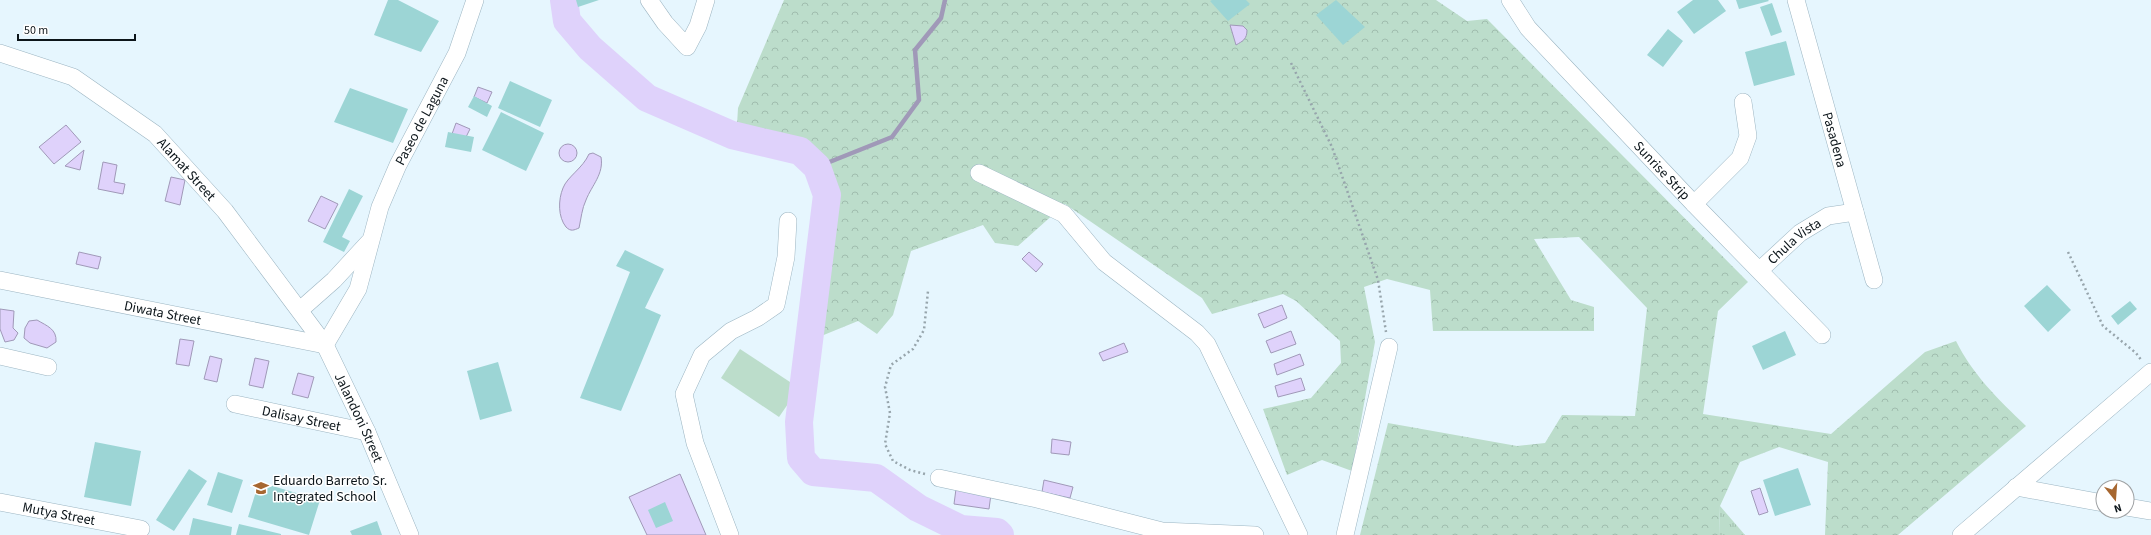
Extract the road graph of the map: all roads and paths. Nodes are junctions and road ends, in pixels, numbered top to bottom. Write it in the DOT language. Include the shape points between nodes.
graph roads {
  1 [pos="475,0"];
  2 [pos="649,0"];
  3 [pos="706,0"];
  4 [pos="1510,0"];
  5 [pos="1796,0"];
  6 [pos="0,54"];
  7 [pos="1291,63"];
  8 [pos="1743,102"];
  9 [pos="979,173"];
  10 [pos="1694,204"];
  11 [pos="1855,212"];
  12 [pos="788,221"];
  13 [pos="370,242"];
  14 [pos="2068,252"];
  15 [pos="1760,270"];
  16 [pos="0,280"];
  17 [pos="1874,280"];
  18 [pos="928,291"];
  19 [pos="300,310"];
  20 [pos="1822,335"];
  21 [pos="325,345"];
  22 [pos="1389,347"];
  23 [pos="0,356"];
  24 [pos="48,367"];
  25 [pos="2151,372"];
  26 [pos="235,404"];
  27 [pos="367,432"];
  28 [pos="939,478"];
  29 [pos="2016,487"];
  30 [pos="0,502"];
  31 [pos="2095,502"];
  32 [pos="2135,508"];
  33 [pos="2151,511"];
  34 [pos="141,529"];
  35 [pos="1162,533"];
  36 [pos="410,535"];
  37 [pos="730,535"];
  38 [pos="1255,535"];
  39 [pos="1299,535"];
  40 [pos="1345,535"];
  41 [pos="1960,535"];
  1 -- 13 [label="street, Paseo de Laguna" via="457,52 398,166 380,207"];
  2 -- 3 [label="street" via="665,23 687,47 698,26"];
  4 -- 10 [label="street, Sunrise Strip" via="1528,28"];
  5 -- 11 [label="street, Pasadena"];
  6 -- 19 [label="street, Alamat Street" via="7,54 73,77 155,134 225,211"];
  7 -- 22 [label="path" via="1332,147 1375,272"];
  8 -- 10 [label="street" via="1748,136 1740,158"];
  9 -- 39 [label="street" via="1064,214 1104,262 1197,333 1207,344"];
  10 -- 15 [label="street, Sunrise Strip"];
  11 -- 15 [label="street, Chula Vista" via="1828,216 1800,233"];
  11 -- 17 [label="street, Pasadena"];
  12 -- 37 [label="street" via="786,257 776,305 731,331 702,355 684,394 695,443"];
  13 -- 19 [label="street, Paseo de Laguna" via="334,280"];
  13 -- 21 [label="street, Paseo de Laguna" via="358,289"];
  14 -- 25 [label="path" via="2103,326 2136,353"];
  15 -- 20 [label="street, Sunrise Strip"];
  16 -- 21 [label="street, Diwata Street"];
  18 -- 28 [label="path" via="924,330 913,349 891,365 885,387 890,413 885,444 893,461 910,470"];
  19 -- 21 [label="street, Alamat Street"];
  21 -- 27 [label="street, Jalandoni Street"];
  22 -- 40 [label="street"];
  23 -- 24 [label="street"];
  25 -- 29 [label="street"];
  26 -- 27 [label="street, Dalisay Street"];
  27 -- 36 [label="street, Jalandoni Street"];
  28 -- 35 [label="street" via="1037,499"];
  29 -- 31 [label="street"];
  29 -- 41 [label="street"];
  30 -- 34 [label="street, Mutya Street"];
  32 -- 33 [label="street"];
  35 -- 38 [label="street"];
}
